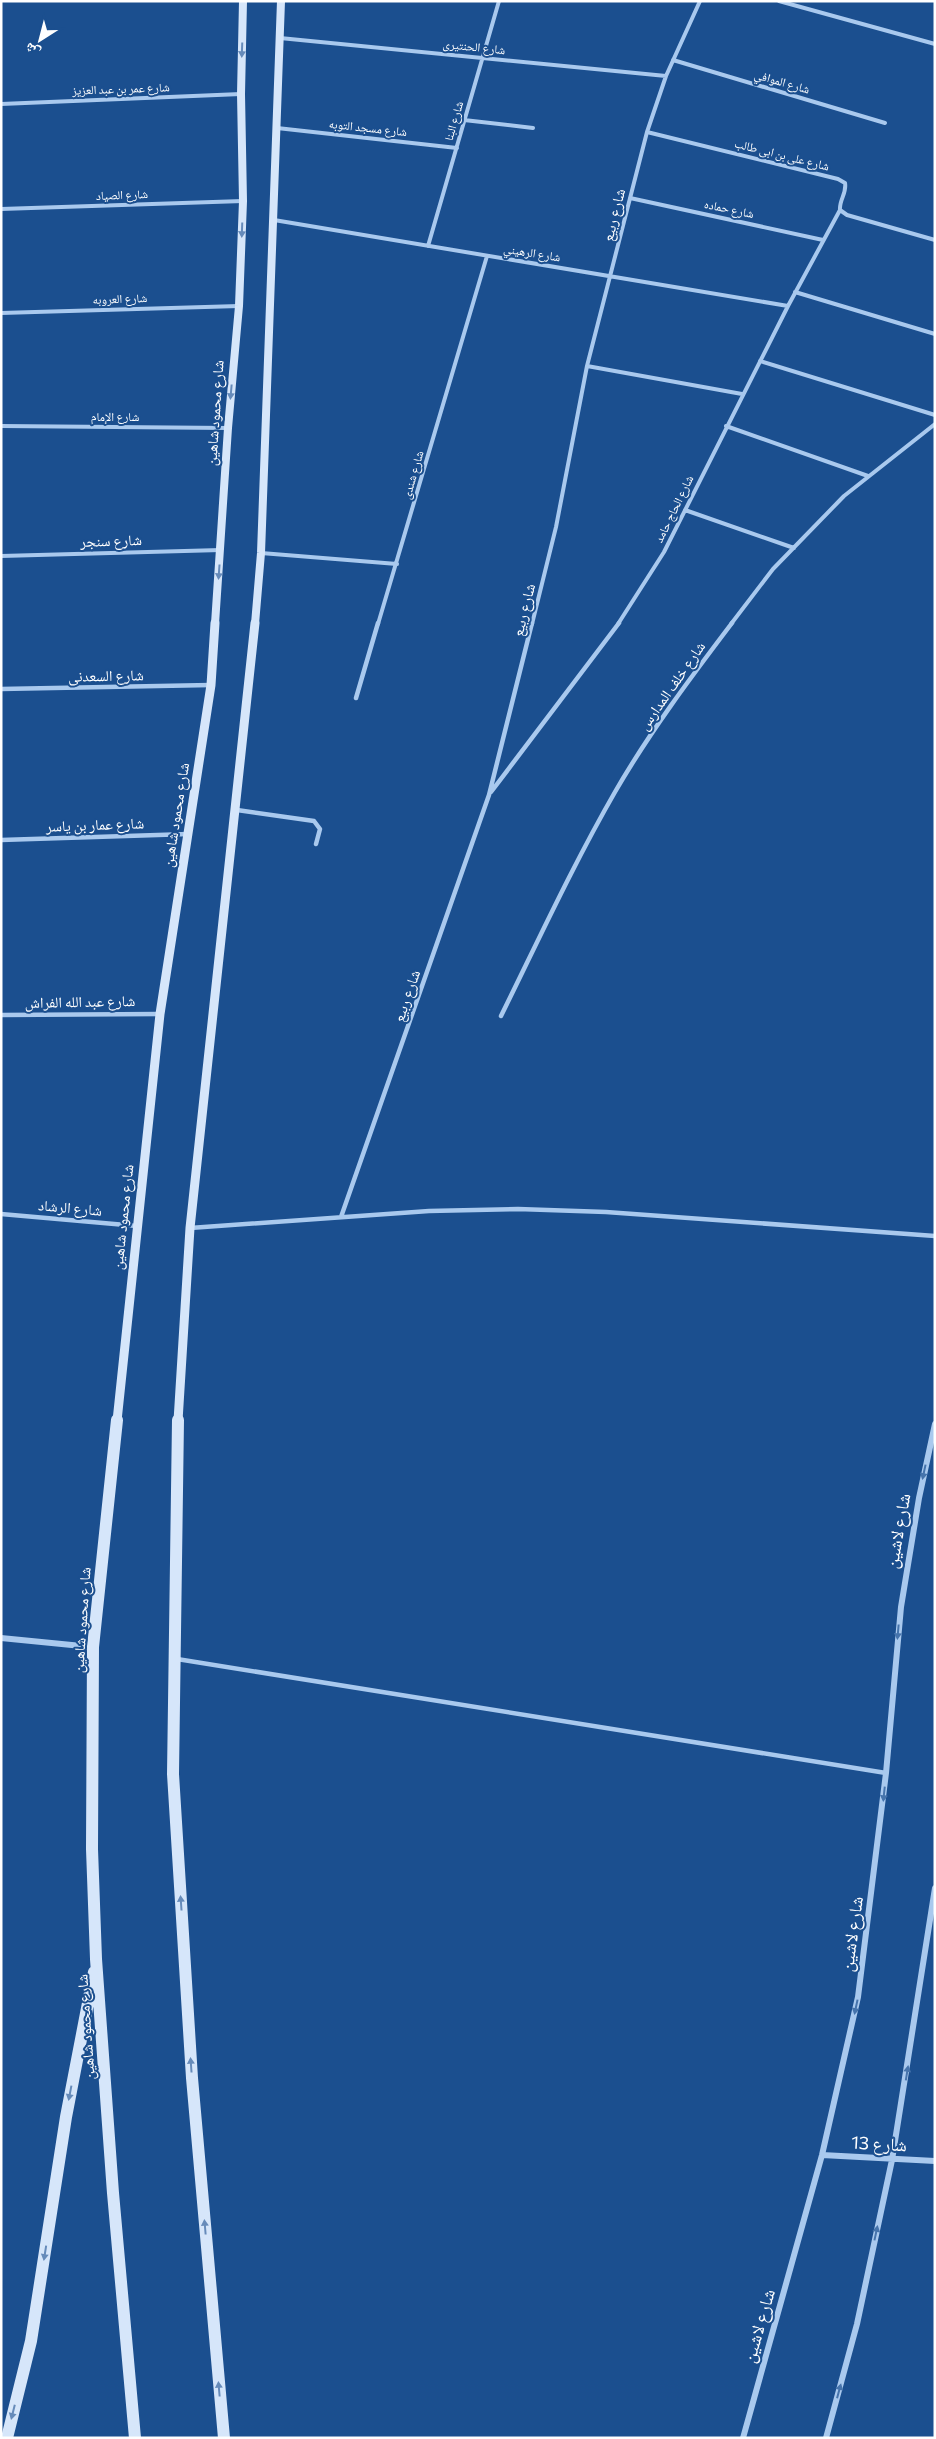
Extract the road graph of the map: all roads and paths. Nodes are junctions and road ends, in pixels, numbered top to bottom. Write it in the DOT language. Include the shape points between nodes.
graph roads {
  1 [pos="243,1"];
  2 [pos="281,1"];
  3 [pos="499,1"];
  4 [pos="700,1"];
  5 [pos="779,1"];
  6 [pos="280,38"];
  7 [pos="935,44"];
  8 [pos="482,58"];
  9 [pos="673,60"];
  10 [pos="666,76"];
  11 [pos="241,94"];
  12 [pos="1,104"];
  13 [pos="464,120"];
  14 [pos="885,123"];
  15 [pos="277,128"];
  16 [pos="533,128"];
  17 [pos="647,132"];
  18 [pos="456,148"];
  19 [pos="630,198"];
  20 [pos="243,201"];
  21 [pos="1,209"];
  22 [pos="840,210"];
  23 [pos="274,220"];
  24 [pos="823,240"];
  25 [pos="935,240"];
  26 [pos="428,246"];
  27 [pos="487,256"];
  28 [pos="611,276"];
  29 [pos="795,292"];
  30 [pos="239,306"];
  31 [pos="788,306"];
  32 [pos="1,313"];
  33 [pos="935,334"];
  34 [pos="760,360"];
  35 [pos="587,366"];
  36 [pos="742,394"];
  37 [pos="935,415"];
  38 [pos="935,424"];
  39 [pos="1,426"];
  40 [pos="726,426"];
  41 [pos="228,428"];
  42 [pos="868,476"];
  43 [pos="684,510"];
  44 [pos="794,548"];
  45 [pos="221,550"];
  46 [pos="261,553"];
  47 [pos="1,556"];
  48 [pos="397,564"];
  49 [pos="211,685"];
  50 [pos="1,689"];
  51 [pos="356,698"];
  52 [pos="489,795"];
  53 [pos="236,810"];
  54 [pos="189,834"];
  55 [pos="1,840"];
  56 [pos="316,844"];
  57 [pos="160,1014"];
  58 [pos="1,1015"];
  59 [pos="501,1016"];
  60 [pos="1,1214"];
  61 [pos="341,1217"];
  62 [pos="137,1226"];
  63 [pos="190,1228"];
  64 [pos="935,1236"];
  65 [pos="934,1427"];
  66 [pos="1,1638"];
  67 [pos="93,1647"];
  68 [pos="173,1658"];
  69 [pos="886,1773"];
  70 [pos="935,1888"];
  71 [pos="96,1959"];
  72 [pos="822,2155"];
  73 [pos="892,2160"];
  74 [pos="935,2161"];
  75 [pos="7,2438"];
  76 [pos="135,2438"];
  77 [pos="224,2438"];
  78 [pos="743,2438"];
  79 [pos="826,2438"];
  1 -- 11 [label="main road, شارع محمود شاهين, one-way"];
  2 -- 6 [label="main road"];
  3 -- 8 [label="street, شارع البنا"];
  4 -- 9 [label="street, شارع ربيع"];
  5 -- 7 [label="street"];
  6 -- 8 [label="street, شارع الحنتيرى"];
  6 -- 15 [label="main road"];
  8 -- 10 [label="street, شارع الحنتيرى"];
  8 -- 13 [label="street, شارع البنا"];
  9 -- 10 [label="street, شارع ربيع"];
  9 -- 14 [label="street, شارع الموافي"];
  10 -- 17 [label="street, شارع ربيع"];
  11 -- 12 [label="street, شارع عمر بن عبد العزيز"];
  11 -- 20 [label="main road, شارع محمود شاهين"];
  13 -- 16 [label="street"];
  13 -- 18 [label="street, شارع البنا"];
  15 -- 18 [label="street, شارع مسجد التوبه"];
  15 -- 23 [label="main road"];
  17 -- 19 [label="street, شارع ربيع"];
  17 -- 22 [label="street, شارع على بن ابى طالب" via="838,179 845,183 846,189 839,203"];
  18 -- 26 [label="street, شارع البنا"];
  19 -- 24 [label="street, شارع حماده"];
  19 -- 28 [label="street, شارع ربيع"];
  20 -- 21 [label="street, شارع الصياد"];
  20 -- 30 [label="main road, شارع محمود شاهين, one-way"];
  22 -- 24 [label="street, شارع الحاج حامد"];
  22 -- 25 [label="street"];
  23 -- 26 [label="street, شارع الرهيني"];
  23 -- 46 [label="main road"];
  24 -- 29 [label="street, شارع الحاج حامد"];
  26 -- 27 [label="street, شارع الرهيني"];
  27 -- 28 [label="street, شارع الرهيني"];
  27 -- 48 [label="street, شارع شندى"];
  28 -- 31 [label="street, شارع الرهيني"];
  28 -- 35 [label="street, شارع ربيع"];
  29 -- 31 [label="street, شارع الحاج حامد"];
  29 -- 33 [label="street"];
  30 -- 32 [label="street, شارع العروبه"];
  30 -- 41 [label="main road, شارع محمود شاهين, one-way"];
  31 -- 34 [label="street, شارع الحاج حامد"];
  34 -- 36 [label="street, شارع الحاج حامد"];
  34 -- 37 [label="street"];
  35 -- 36 [label="street"];
  35 -- 52 [label="street, شارع ربيع" via="556,527"];
  36 -- 40 [label="street, شارع الحاج حامد"];
  38 -- 42 [label="street, شارع خلف المدارس"];
  39 -- 41 [label="street, شارع الإمام"];
  40 -- 42 [label="street"];
  40 -- 43 [label="street, شارع الحاج حامد"];
  41 -- 45 [label="main road, شارع محمود شاهين"];
  42 -- 44 [label="street, شارع خلف المدارس"];
  43 -- 44 [label="street"];
  43 -- 52 [label="street, شارع الحاج حامد" via="664,552 625,616"];
  44 -- 59 [label="street, شارع خلف المدارس" via="773,570 690,679 616,791 563,889"];
  45 -- 47 [label="street, شارع سنجر"];
  45 -- 49 [label="main road, شارع محمود شاهين, one-way"];
  46 -- 48 [label="street"];
  46 -- 53 [label="main road"];
  48 -- 51 [label="street, شارع شندى"];
  49 -- 50 [label="street, شارع السعدنى"];
  49 -- 54 [label="main road, شارع محمود شاهين"];
  52 -- 61 [label="street, شارع ربيع"];
  53 -- 56 [label="street" via="314,821 320,829"];
  53 -- 63 [label="main road"];
  54 -- 55 [label="street, شارع عمار بن ياسر"];
  54 -- 57 [label="main road, شارع محمود شاهين"];
  57 -- 58 [label="street, شارع عبد الله الفراش"];
  57 -- 62 [label="main road, شارع محمود شاهين"];
  60 -- 62 [label="street, شارع الرشاد"];
  61 -- 63 [label="street"];
  61 -- 64 [label="street" via="518,1209 606,1212"];
  62 -- 67 [label="main road, شارع محمود شاهين"];
  63 -- 68 [label="main road" via="177,1433"];
  65 -- 69 [label="street, شارع لاشين, one-way" via="918,1498 900,1607"];
  66 -- 67 [label="street"];
  67 -- 71 [label="main road, شارع محمود شاهين" via="92,1840"];
  68 -- 69 [label="lane"];
  77 -- 68 [label="main road, one-way" via="192,2078 173,1774"];
  69 -- 72 [label="street, شارع لاشين, one-way" via="858,1996"];
  73 -- 70 [label="street, one-way"];
  71 -- 75 [label="main road, one-way" via="66,2117 31,2340"];
  71 -- 76 [label="main road, شارع محمود شاهين"];
  72 -- 73 [label="street, شارع 13"];
  72 -- 78 [label="street, شارع لاشين"];
  73 -- 74 [label="street, شارع 13"];
  79 -- 73 [label="street, one-way" via="857,2324"];
}
